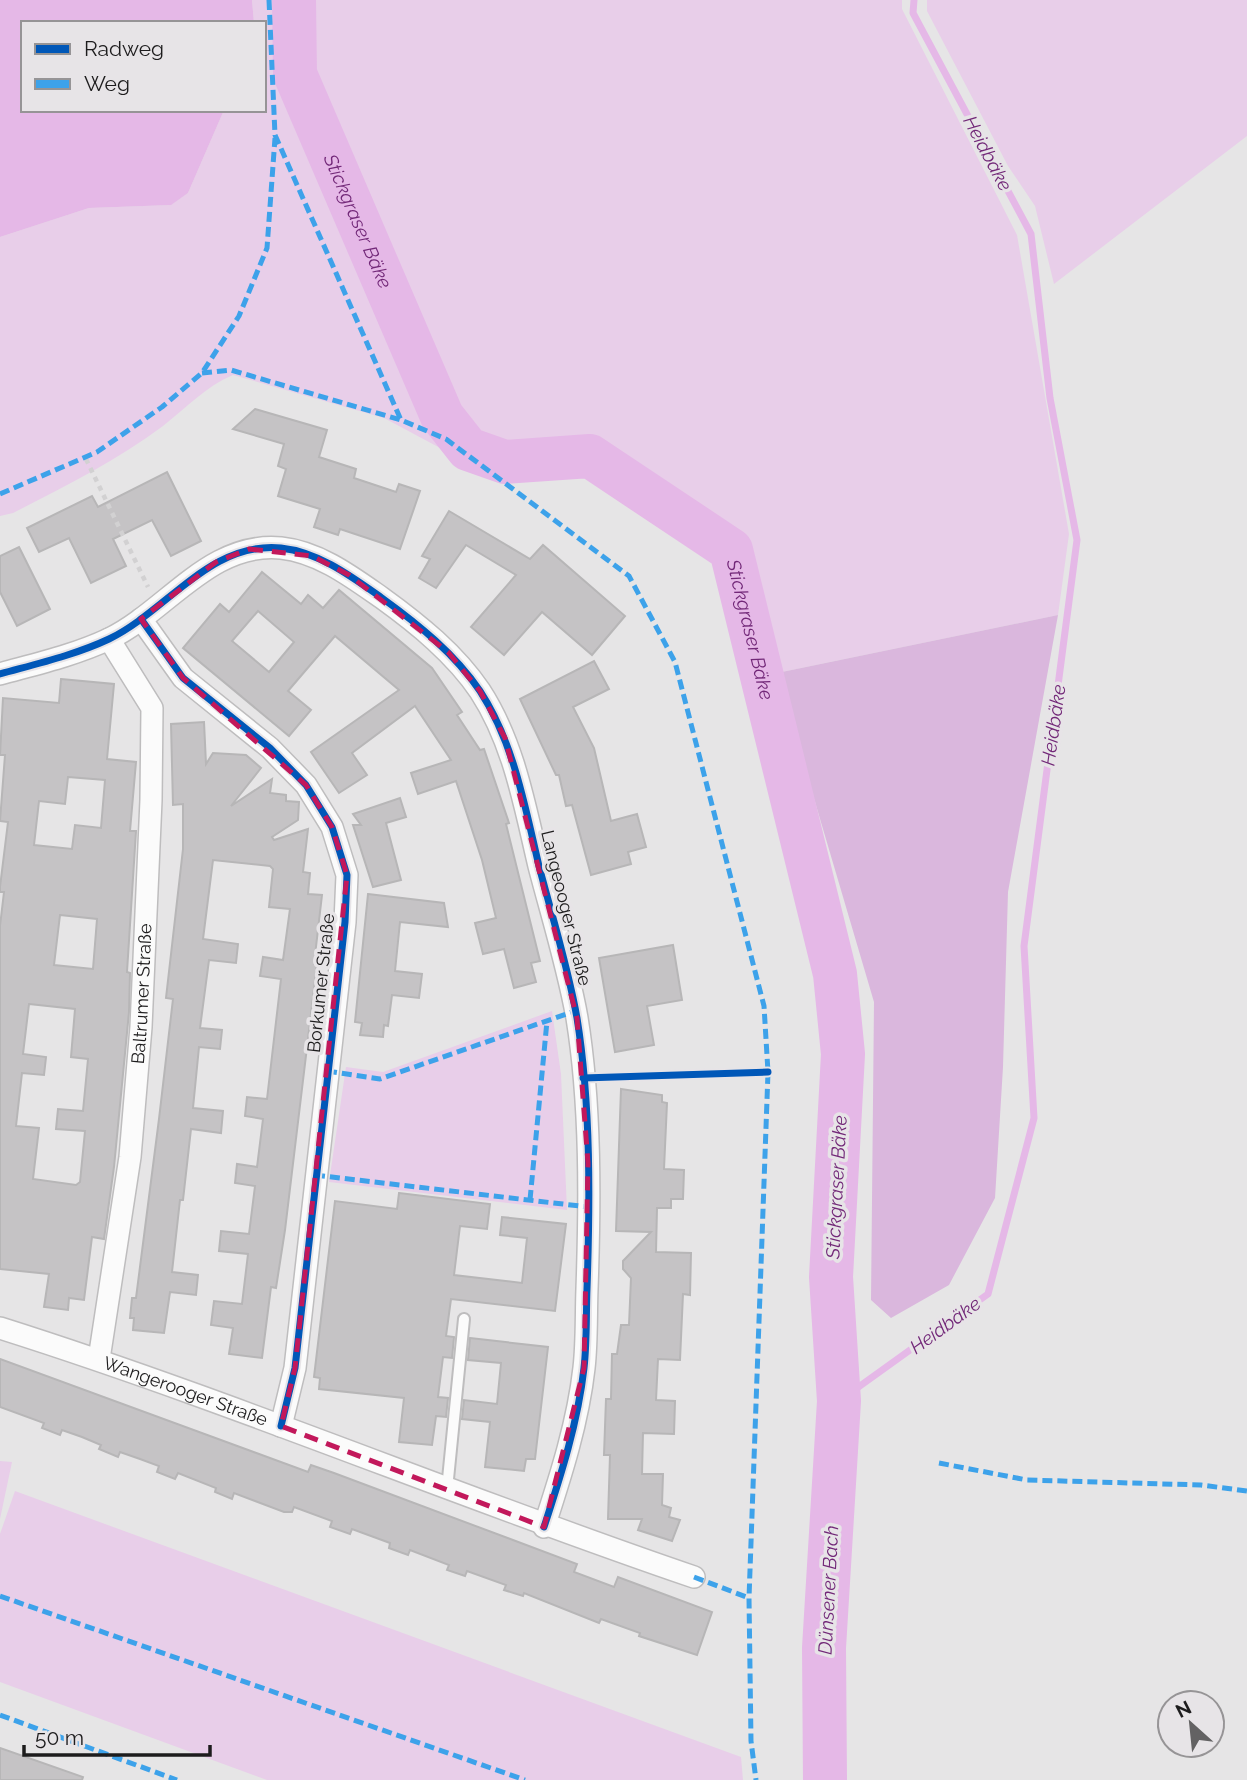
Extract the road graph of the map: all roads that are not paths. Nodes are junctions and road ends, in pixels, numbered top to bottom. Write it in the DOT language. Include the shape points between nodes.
graph roads {
  1 [pos="149,613"];
  2 [pos="109,639"];
  3 [pos="0,674"];
  4 [pos="464,1319"];
  5 [pos="0,1328"];
  6 [pos="99,1359"];
  7 [pos="281,1426"];
  8 [pos="447,1489"];
  9 [pos="544,1527"];
  10 [pos="694,1577"];
  1 -- 2 [label="street, Langeooger Straße"];
  1 -- 7 [label="street, Borkumer Straße" via="183,678 270,748 306,785 332,827 347,875 295,1368"];
  1 -- 9 [label="street, Langeooger Straße" via="216,562 249,549 282,548 312,556 405,614 448,652 480,691 505,738 577,1018 588,1163 584,1368 565,1465"];
  2 -- 3 [label="street, Langeooger Straße"];
  2 -- 6 [label="street, Baltrumer Straße" via="152,708 151,800 130,1157"];
  4 -- 8 [label="lane"];
  5 -- 6 [label="street, Wangerooger Straße"];
  6 -- 7 [label="street, Wangerooger Straße"];
  7 -- 8 [label="street, Wangerooger Straße"];
  8 -- 9 [label="street, Wangerooger Straße"];
  9 -- 10 [label="street, Wangerooger Straße"];
}
